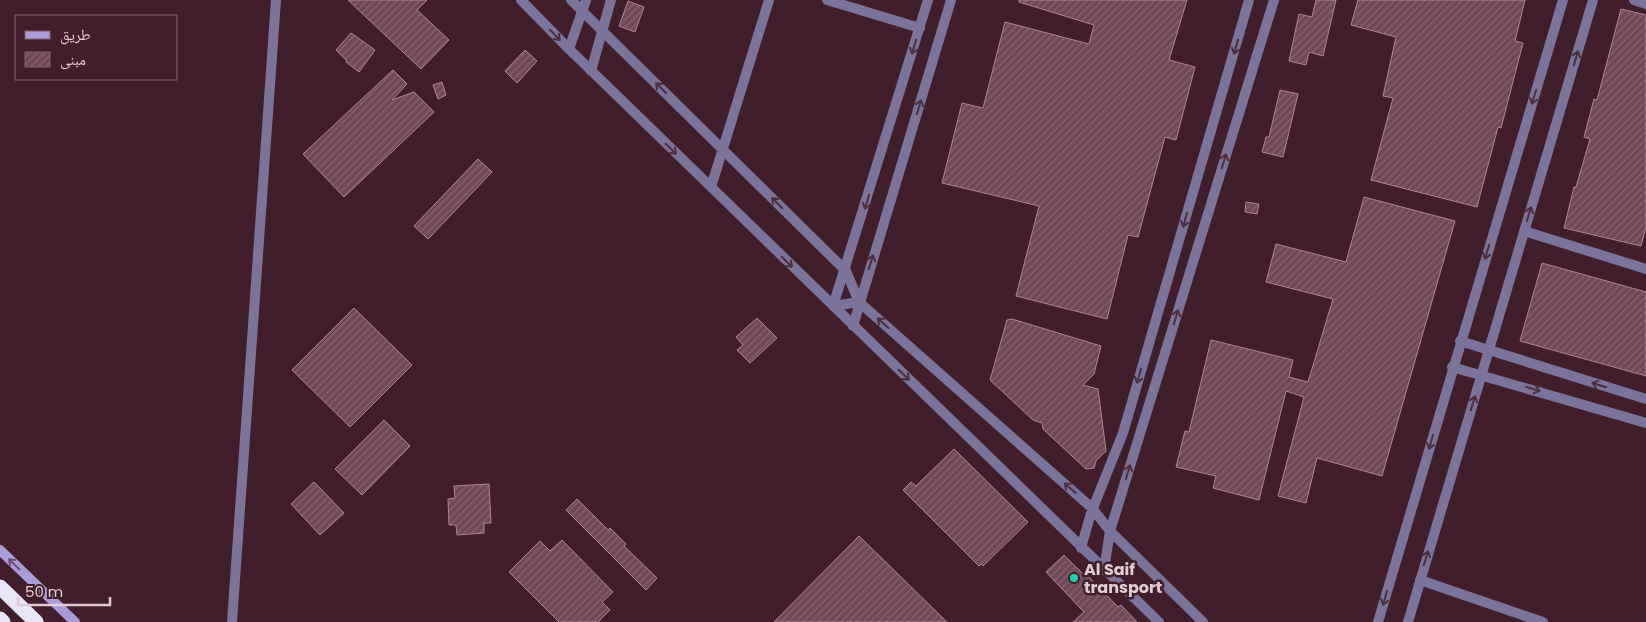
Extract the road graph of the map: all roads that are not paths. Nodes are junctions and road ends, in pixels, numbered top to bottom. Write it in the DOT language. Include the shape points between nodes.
graph roads {
  1 [pos="276,0"];
  2 [pos="521,0"];
  3 [pos="571,0"];
  4 [pos="586,0"];
  5 [pos="612,0"];
  6 [pos="769,0"];
  7 [pos="827,0"];
  8 [pos="928,0"];
  9 [pos="951,0"];
  10 [pos="1249,0"];
  11 [pos="1274,0"];
  12 [pos="1563,0"];
  13 [pos="1593,0"];
  14 [pos="1634,0"];
  15 [pos="1646,4"];
  16 [pos="583,11"];
  17 [pos="920,28"];
  18 [pos="602,30"];
  19 [pos="569,50"];
  20 [pos="591,71"];
  21 [pos="722,149"];
  22 [pos="710,187"];
  23 [pos="1524,232"];
  24 [pos="1646,269"];
  25 [pos="846,271"];
  26 [pos="860,302"];
  27 [pos="833,306"];
  28 [pos="853,326"];
  29 [pos="1460,341"];
  30 [pos="1488,350"];
  31 [pos="1452,367"];
  32 [pos="1481,374"];
  33 [pos="1646,399"];
  34 [pos="1646,423"];
  35 [pos="1092,508"];
  36 [pos="1110,531"];
  37 [pos="1082,548"];
  38 [pos="0,550"];
  39 [pos="1104,570"];
  40 [pos="1420,580"];
  41 [pos="0,587"];
  42 [pos="0,619"];
  43 [pos="3,622"];
  44 [pos="36,622"];
  45 [pos="74,622"];
  46 [pos="232,622"];
  47 [pos="1158,622"];
  48 [pos="1203,622"];
  49 [pos="1378,622"];
  50 [pos="1408,622"];
  51 [pos="1543,622"];
  1 -- 46 [label="street"];
  2 -- 19 [label="street, one-way"];
  3 -- 16 [label="street"];
  4 -- 16 [label="street"];
  5 -- 18 [label="street"];
  6 -- 21 [label="street"];
  7 -- 17 [label="street"];
  8 -- 17 [label="street"];
  26 -- 9 [label="street, one-way"];
  10 -- 35 [label="street, one-way" via="1122,434"];
  36 -- 11 [label="street, one-way"];
  12 -- 29 [label="street, one-way"];
  23 -- 13 [label="street, one-way"];
  14 -- 15 [label="street"];
  16 -- 18 [label="street"];
  16 -- 19 [label="street"];
  17 -- 25 [label="street, one-way"];
  18 -- 20 [label="street"];
  21 -- 18 [label="street, one-way"];
  19 -- 20 [label="street"];
  20 -- 22 [label="street, one-way"];
  21 -- 22 [label="street"];
  25 -- 21 [label="street, one-way"];
  22 -- 27 [label="street, one-way"];
  23 -- 24 [label="street"];
  23 -- 30 [label="street"];
  25 -- 26 [label="street"];
  25 -- 27 [label="street"];
  26 -- 27 [label="street"];
  26 -- 28 [label="street"];
  35 -- 26 [label="street, one-way"];
  27 -- 28 [label="street"];
  28 -- 37 [label="street, one-way"];
  29 -- 30 [label="street"];
  29 -- 31 [label="street"];
  30 -- 32 [label="street"];
  33 -- 30 [label="street, one-way"];
  31 -- 32 [label="street"];
  31 -- 49 [label="street, one-way"];
  32 -- 34 [label="street, one-way"];
  40 -- 32 [label="street, one-way"];
  35 -- 36 [label="street"];
  35 -- 37 [label="street"];
  36 -- 39 [label="street"];
  36 -- 48 [label="street"];
  37 -- 39 [label="street"];
  45 -- 38 [label="main road, one-way"];
  39 -- 47 [label="street"];
  40 -- 50 [label="street"];
  40 -- 51 [label="street"];
  41 -- 44 [label="highway"];
  42 -- 43 [label="highway"];
}
